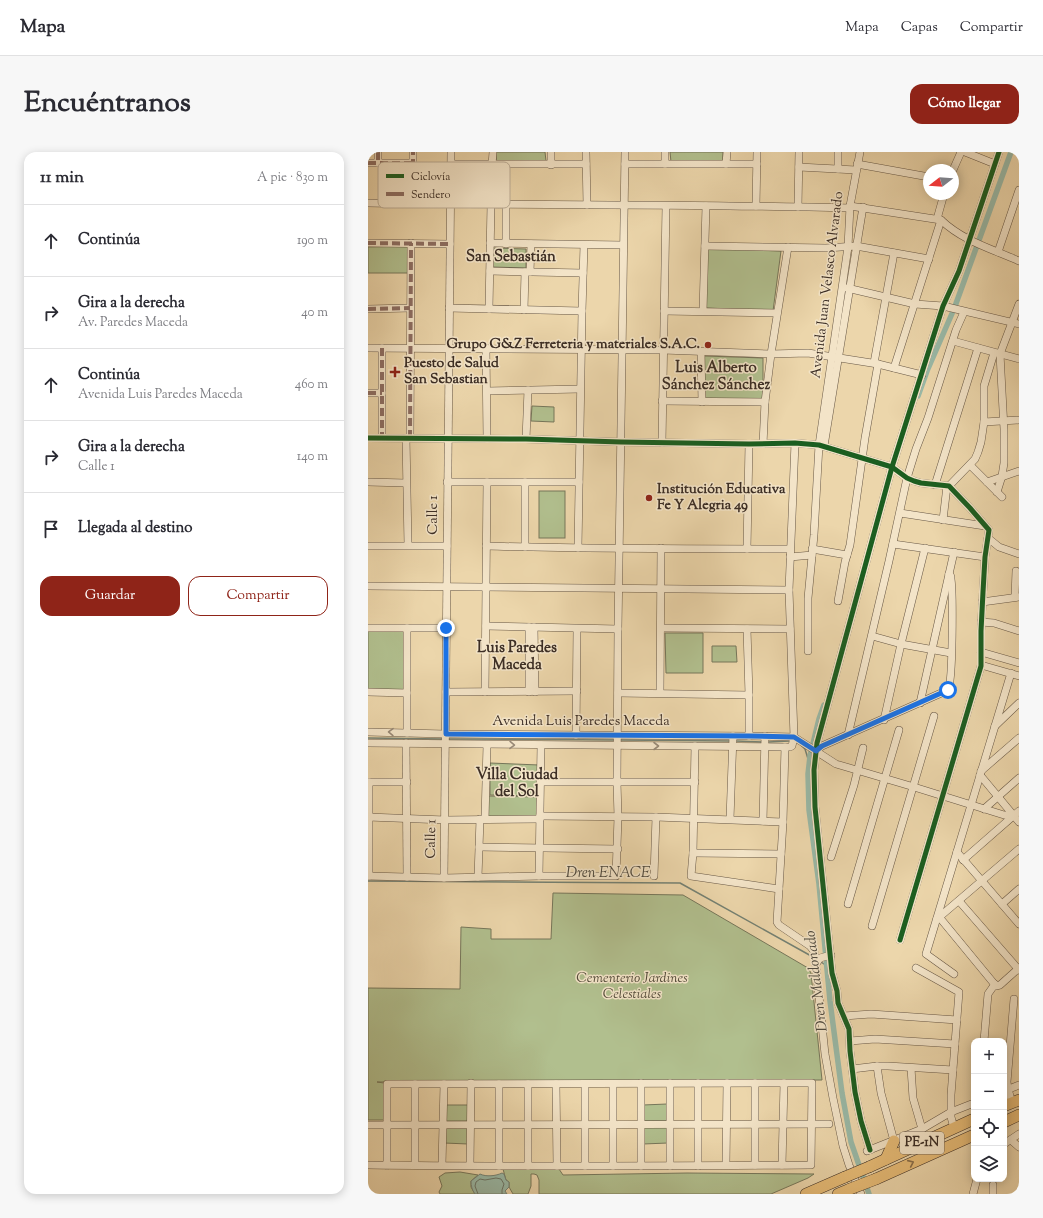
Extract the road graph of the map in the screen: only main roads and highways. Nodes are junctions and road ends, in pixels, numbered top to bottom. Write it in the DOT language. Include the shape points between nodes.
graph roads {
  1 [pos="1019,1115"];
  2 [pos="971,1121"];
  3 [pos="1007,1121"];
  4 [pos="971,1138"];
  5 [pos="894,1140"];
  6 [pos="886,1159"];
  7 [pos="806,1194"];
  8 [pos="838,1194"];
  1 -- 3 [label="highway"];
  2 -- 6 [label="highway, PE-1N"];
  8 -- 4 [label="highway, PE-1N, one-way, bridge"];
  5 -- 6 [label="highway"];
  6 -- 7 [label="highway, PE-1N, bridge"];
}
